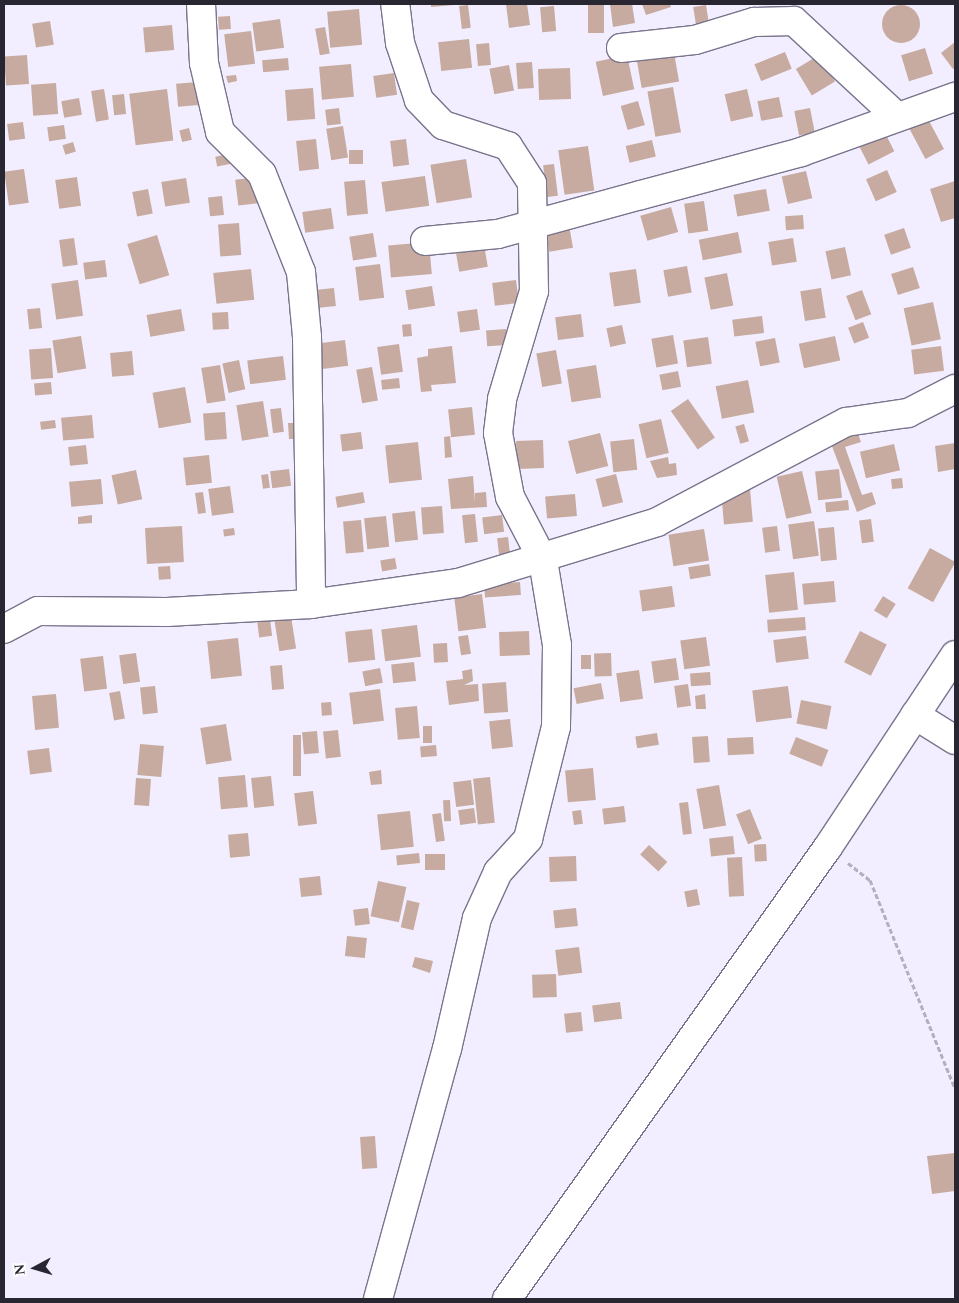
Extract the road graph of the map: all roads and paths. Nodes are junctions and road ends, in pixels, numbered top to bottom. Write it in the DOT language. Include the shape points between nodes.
graph roads {
  1 [pos="200,4"];
  2 [pos="395,4"];
  3 [pos="621,48"];
  4 [pos="955,97"];
  5 [pos="896,115"];
  6 [pos="536,222"];
  7 [pos="425,241"];
  8 [pos="955,389"];
  9 [pos="542,560"];
  10 [pos="311,604"];
  11 [pos="4,629"];
  12 [pos="955,655"];
  13 [pos="915,716"];
  14 [pos="955,740"];
  15 [pos="828,847"];
  16 [pos="955,1088"];
  17 [pos="378,1299"];
  18 [pos="507,1299"];
  1 -- 10 [label="street" via="204,63 220,132 262,174 301,272 308,336"];
  2 -- 6 [label="street" via="400,43 419,100 443,124 508,146 532,183"];
  3 -- 5 [label="street" via="695,40 754,22 794,21"];
  4 -- 5 [label="street"];
  5 -- 6 [label="street" via="801,152"];
  6 -- 7 [label="street" via="498,234"];
  6 -- 9 [label="street" via="534,291 502,399 498,433 510,497"];
  8 -- 9 [label="street" via="908,413 846,422 657,522"];
  9 -- 10 [label="street" via="458,583"];
  9 -- 17 [label="street" via="557,645 556,727 528,839 498,872 477,918 447,1049"];
  10 -- 11 [label="street" via="167,612 38,611"];
  12 -- 13 [label="street"];
  13 -- 14 [label="street"];
  13 -- 15 [label="street"];
  15 -- 16 [label="path" via="870,880"];
  15 -- 18 [label="street"];
}
